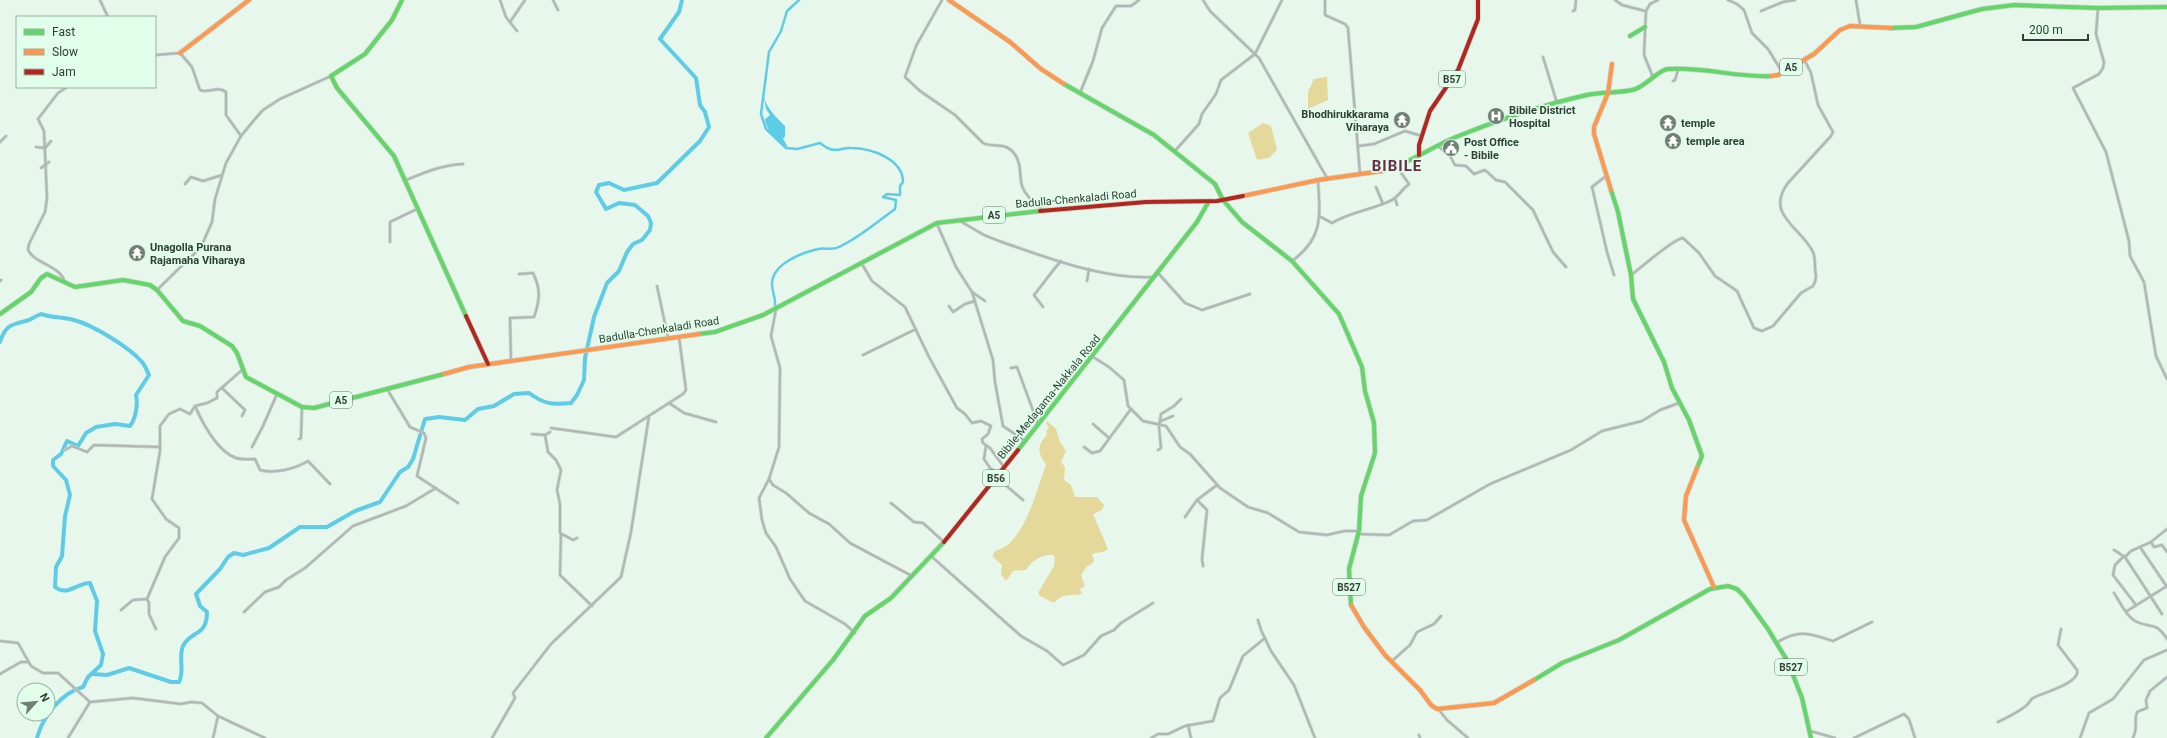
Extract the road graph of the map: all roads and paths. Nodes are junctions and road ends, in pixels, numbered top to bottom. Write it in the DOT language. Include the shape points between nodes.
graph roads {
  1 [pos="100,0"];
  2 [pos="249,0"];
  3 [pos="402,0"];
  4 [pos="500,0"];
  5 [pos="525,0"];
  6 [pos="553,0"];
  7 [pos="942,0"];
  8 [pos="949,0"];
  9 [pos="1139,0"];
  10 [pos="1203,0"];
  11 [pos="1282,0"];
  12 [pos="1325,0"];
  13 [pos="1478,0"];
  14 [pos="1576,0"];
  15 [pos="1615,0"];
  16 [pos="1658,0"];
  17 [pos="1728,0"];
  18 [pos="1795,0"];
  19 [pos="1856,0"];
  20 [pos="2167,7"];
  21 [pos="2098,8"];
  22 [pos="558,10"];
  23 [pos="1573,11"];
  24 [pos="1646,11"];
  25 [pos="1761,11"];
  26 [pos="108,16"];
  27 [pos="510,22"];
  28 [pos="1860,26"];
  29 [pos="1645,27"];
  30 [pos="517,31"];
  31 [pos="1630,36"];
  32 [pos="180,53"];
  33 [pos="1255,54"];
  34 [pos="156,55"];
  35 [pos="1543,57"];
  36 [pos="1804,60"];
  37 [pos="1612,64"];
  38 [pos="1706,70"];
  39 [pos="1782,72"];
  40 [pos="331,76"];
  41 [pos="1654,77"];
  42 [pos="1673,81"];
  43 [pos="66,88"];
  44 [pos="1608,93"];
  45 [pos="1080,94"];
  46 [pos="1557,103"];
  47 [pos="6,136"];
  48 [pos="241,136"];
  49 [pos="1422,136"];
  50 [pos="52,141"];
  51 [pos="0,142"];
  52 [pos="1358,146"];
  53 [pos="1438,146"];
  54 [pos="36,147"];
  55 [pos="45,148"];
  56 [pos="1173,152"];
  57 [pos="1419,155"];
  58 [pos="50,162"];
  59 [pos="464,164"];
  60 [pos="45,166"];
  61 [pos="1397,167"];
  62 [pos="41,168"];
  63 [pos="1360,174"];
  64 [pos="222,175"];
  65 [pos="1607,175"];
  66 [pos="1327,179"];
  67 [pos="406,180"];
  68 [pos="1318,180"];
  69 [pos="185,184"];
  70 [pos="1376,187"];
  71 [pos="1395,198"];
  72 [pos="1223,200"];
  73 [pos="1209,201"];
  74 [pos="1383,204"];
  75 [pos="1397,205"];
  76 [pos="417,209"];
  77 [pos="1044,211"];
  78 [pos="1320,216"];
  79 [pos="958,220"];
  80 [pos="937,223"];
  81 [pos="390,242"];
  82 [pos="1061,260"];
  83 [pos="1292,261"];
  84 [pos="862,264"];
  85 [pos="1566,267"];
  86 [pos="1089,269"];
  87 [pos="1158,273"];
  88 [pos="519,274"];
  89 [pos="1614,275"];
  90 [pos="1631,275"];
  91 [pos="1155,277"];
  92 [pos="1087,281"];
  93 [pos="65,284"];
  94 [pos="657,286"];
  95 [pos="157,290"];
  96 [pos="972,292"];
  97 [pos="1250,294"];
  98 [pos="975,301"];
  99 [pos="985,301"];
  100 [pos="949,306"];
  101 [pos="1043,307"];
  102 [pos="776,308"];
  103 [pos="0,314"];
  104 [pos="916,329"];
  105 [pos="679,337"];
  106 [pos="668,338"];
  107 [pos="863,355"];
  108 [pos="1093,357"];
  109 [pos="511,361"];
  110 [pos="488,364"];
  111 [pos="1011,368"];
  112 [pos="242,370"];
  113 [pos="2167,379"];
  114 [pos="222,388"];
  115 [pos="386,388"];
  116 [pos="277,394"];
  117 [pos="1181,399"];
  118 [pos="669,403"];
  119 [pos="1679,403"];
  120 [pos="195,406"];
  121 [pos="302,407"];
  122 [pos="1131,409"];
  123 [pos="242,416"];
  124 [pos="649,416"];
  125 [pos="1173,416"];
  126 [pos="1161,421"];
  127 [pos="716,422"];
  128 [pos="1093,424"];
  129 [pos="1039,425"];
  130 [pos="1161,425"];
  131 [pos="551,428"];
  132 [pos="550,432"];
  133 [pos="532,434"];
  134 [pos="545,434"];
  135 [pos="1109,438"];
  136 [pos="299,439"];
  137 [pos="1026,441"];
  138 [pos="986,446"];
  139 [pos="160,447"];
  140 [pos="252,447"];
  141 [pos="1084,447"];
  142 [pos="65,450"];
  143 [pos="1158,450"];
  144 [pos="1004,467"];
  145 [pos="998,476"];
  146 [pos="769,479"];
  147 [pos="330,484"];
  148 [pos="1218,485"];
  149 [pos="436,488"];
  150 [pos="1023,500"];
  151 [pos="1197,500"];
  152 [pos="458,503"];
  153 [pos="891,503"];
  154 [pos="1185,518"];
  155 [pos="2167,529"];
  156 [pos="1359,532"];
  157 [pos="561,534"];
  158 [pos="577,538"];
  159 [pos="944,542"];
  160 [pos="2151,542"];
  161 [pos="2140,547"];
  162 [pos="2114,550"];
  163 [pos="2167,552"];
  164 [pos="931,556"];
  165 [pos="2124,557"];
  166 [pos="1203,566"];
  167 [pos="913,577"];
  168 [pos="1714,587"];
  169 [pos="2167,587"];
  170 [pos="2114,593"];
  171 [pos="2150,596"];
  172 [pos="147,599"];
  173 [pos="1153,603"];
  174 [pos="2136,605"];
  175 [pos="592,606"];
  176 [pos="121,610"];
  177 [pos="2127,611"];
  178 [pos="244,612"];
  179 [pos="2162,614"];
  180 [pos="1441,616"];
  181 [pos="1258,620"];
  182 [pos="1872,622"];
  183 [pos="156,629"];
  184 [pos="2061,629"];
  185 [pos="855,632"];
  186 [pos="1265,638"];
  187 [pos="2167,639"];
  188 [pos="0,641"];
  189 [pos="1776,644"];
  190 [pos="2167,650"];
  191 [pos="1392,661"];
  192 [pos="28,662"];
  193 [pos="0,674"];
  194 [pos="2167,677"];
  195 [pos="90,702"];
  196 [pos="1439,709"];
  197 [pos="218,716"];
  198 [pos="1998,722"];
  199 [pos="1188,725"];
  200 [pos="1810,731"];
  201 [pos="1419,735"];
  202 [pos="68,738"];
  203 [pos="213,738"];
  204 [pos="265,738"];
  205 [pos="492,738"];
  206 [pos="766,738"];
  207 [pos="1151,738"];
  208 [pos="1191,738"];
  209 [pos="1315,738"];
  210 [pos="1420,738"];
  211 [pos="1468,738"];
  212 [pos="1811,738"];
  213 [pos="1835,738"];
  214 [pos="1854,738"];
  215 [pos="1915,738"];
  216 [pos="2080,738"];
  217 [pos="2133,738"];
  1 -- 26 [label="street"];
  2 -- 32 [label="main road"];
  3 -- 40 [label="main road" via="392,20 365,54"];
  4 -- 27 [label="street"];
  5 -- 27 [label="street"];
  6 -- 22 [label="street"];
  7 -- 77 [label="street" via="916,46 905,76 920,91 954,115 983,143 997,144 1014,153 1025,192"];
  8 -- 45 [label="main road" via="1010,42 1041,69"];
  9 -- 45 [label="street" via="1131,6 1116,6 1102,28"];
  10 -- 33 [label="street" via="1210,11"];
  11 -- 33 [label="street"];
  12 -- 52 [label="street" via="1325,15 1345,24 1348,28"];
  13 -- 49 [label="main road, B57" via="1478,19 1458,70 1432,107"];
  14 -- 23 [label="street"];
  15 -- 24 [label="street" via="1622,5"];
  16 -- 24 [label="street" via="1650,4"];
  17 -- 39 [label="street" via="1744,10 1752,33 1768,49"];
  18 -- 25 [label="street"];
  19 -- 28 [label="street"];
  20 -- 21 [label="main road, Badulla-Chenkaladi Road / A5"];
  21 -- 28 [label="main road, Badulla-Chenkaladi Road / A5" via="2009,6 1982,9 1916,27"];
  21 -- 113 [label="street" via="2096,34 2104,68 2073,88 2108,157 2129,242 2130,256 2144,282 2156,356"];
  24 -- 29 [label="street"];
  27 -- 30 [label="street"];
  28 -- 36 [label="main road, Badulla-Chenkaladi Road / A5" via="1840,30 1822,48"];
  29 -- 31 [label="main road"];
  29 -- 41 [label="street" via="1644,56"];
  32 -- 34 [label="street"];
  32 -- 48 [label="street" via="192,67 200,90 206,92 218,89 226,92 226,115"];
  33 -- 56 [label="street" via="1221,80 1199,124"];
  33 -- 66 [label="street" via="1280,93"];
  35 -- 46 [label="street"];
  36 -- 39 [label="main road, Badulla-Chenkaladi Road / A5"];
  36 -- 90 [label="street" via="1811,73 1816,98 1833,132 1782,191 1781,202 1785,218 1814,254 1816,277 1813,286 1801,293 1773,326 1762,331 1754,328 1737,291 1715,276 1699,253 1683,238 1665,248"];
  37 -- 44 [label="main road"];
  38 -- 39 [label="main road, Badulla-Chenkaladi Road / A5" via="1753,77 1766,77"];
  38 -- 41 [label="main road, Badulla-Chenkaladi Road / A5" via="1671,68 1661,71"];
  38 -- 42 [label="street" via="1677,70 1676,80"];
  40 -- 48 [label="street" via="267,106"];
  40 -- 67 [label="main road" via="337,88 377,138 388,147"];
  41 -- 44 [label="main road, Badulla-Chenkaladi Road / A5" via="1633,90"];
  43 -- 55 [label="street" via="58,93 38,119 43,127"];
  44 -- 46 [label="main road, Badulla-Chenkaladi Road / A5"];
  44 -- 65 [label="main road" via="1594,127"];
  45 -- 56 [label="main road" via="1154,135"];
  46 -- 53 [label="main road, Badulla-Chenkaladi Road / A5" via="1455,137"];
  47 -- 51 [label="street"];
  48 -- 64 [label="street"];
  49 -- 52 [label="street" via="1405,130 1374,144"];
  49 -- 57 [label="main road, B57"];
  50 -- 55 [label="street"];
  52 -- 63 [label="street"];
  53 -- 57 [label="main road, Badulla-Chenkaladi Road / A5"];
  53 -- 85 [label="street" via="1450,156 1455,165 1466,166 1474,174 1485,170 1496,180 1505,182 1534,210 1553,252"];
  54 -- 55 [label="street"];
  55 -- 60 [label="street"];
  56 -- 72 [label="main road" via="1215,184"];
  57 -- 61 [label="main road, Badulla-Chenkaladi Road / A5"];
  58 -- 60 [label="street"];
  59 -- 67 [label="street" via="433,168"];
  60 -- 62 [label="street"];
  60 -- 93 [label="street" via="45,212 28,250 60,273"];
  61 -- 63 [label="main road, Badulla-Chenkaladi Road / A5"];
  61 -- 71 [label="street" via="1409,184"];
  63 -- 66 [label="main road, Badulla-Chenkaladi Road / A5"];
  64 -- 69 [label="street" via="204,181 191,178"];
  64 -- 95 [label="street" via="212,222 201,247"];
  65 -- 89 [label="street" via="1592,187"];
  65 -- 90 [label="main road" via="1618,212"];
  66 -- 68 [label="main road, Badulla-Chenkaladi Road / A5"];
  67 -- 76 [label="main road"];
  68 -- 72 [label="main road, Badulla-Chenkaladi Road / A5"];
  68 -- 78 [label="street"];
  70 -- 74 [label="street"];
  71 -- 74 [label="street"];
  71 -- 75 [label="street"];
  72 -- 73 [label="main road, Badulla-Chenkaladi Road / A5"];
  72 -- 83 [label="main road, B527" via="1242,222"];
  73 -- 77 [label="main road, Badulla-Chenkaladi Road / A5" via="1146,202"];
  73 -- 87 [label="main road, Bibile-Medagama-Nakkala Road / B56" via="1197,222"];
  74 -- 78 [label="street" via="1346,215 1332,223"];
  76 -- 81 [label="street" via="390,222"];
  76 -- 110 [label="main road"];
  77 -- 79 [label="main road, Badulla-Chenkaladi Road / A5"];
  78 -- 83 [label="street" via="1317,234 1311,244"];
  79 -- 80 [label="main road, Badulla-Chenkaladi Road / A5"];
  79 -- 82 [label="street" via="984,235"];
  80 -- 84 [label="main road, Badulla-Chenkaladi Road / A5"];
  80 -- 96 [label="street" via="956,267"];
  82 -- 86 [label="street"];
  82 -- 101 [label="street" via="1034,295"];
  83 -- 156 [label="main road, B527" via="1339,314 1362,367 1365,391 1374,423 1375,453 1361,496"];
  84 -- 102 [label="main road, Badulla-Chenkaladi Road / A5"];
  84 -- 104 [label="street" via="872,281 905,307"];
  86 -- 91 [label="street" via="1126,278"];
  86 -- 92 [label="street"];
  87 -- 91 [label="main road, Bibile-Medagama-Nakkala Road / B56"];
  87 -- 97 [label="street" via="1186,303 1202,310"];
  88 -- 109 [label="street" via="533,273 540,289 540,297 534,317 510,318"];
  90 -- 119 [label="main road" via="1633,299 1664,362"];
  91 -- 108 [label="main road, Bibile-Medagama-Nakkala Road / B56"];
  93 -- 95 [label="main road" via="82,287 123,280 148,284"];
  93 -- 103 [label="main road" via="52,276 44,275 31,292"];
  94 -- 106 [label="street"];
  95 -- 112 [label="main road" via="183,321 200,326 232,346"];
  96 -- 98 [label="street"];
  96 -- 99 [label="street"];
  98 -- 100 [label="street" via="954,312"];
  98 -- 137 [label="street" via="993,360 994,382 1003,426"];
  102 -- 105 [label="main road, Badulla-Chenkaladi Road / A5" via="715,332"];
  102 -- 146 [label="street" via="771,336 780,368 778,447"];
  104 -- 107 [label="street"];
  104 -- 138 [label="street" via="957,408 972,423 981,421 991,426 988,434 982,439"];
  105 -- 106 [label="main road, Badulla-Chenkaladi Road / A5"];
  105 -- 118 [label="street" via="686,390"];
  106 -- 109 [label="main road, Badulla-Chenkaladi Road / A5"];
  108 -- 122 [label="street" via="1124,380 1127,401"];
  108 -- 129 [label="main road, Bibile-Medagama-Nakkala Road / B56"];
  109 -- 110 [label="main road, Badulla-Chenkaladi Road / A5"];
  110 -- 115 [label="main road, Badulla-Chenkaladi Road / A5"];
  111 -- 129 [label="street" via="1017,367"];
  112 -- 114 [label="street"];
  112 -- 116 [label="main road" via="246,377"];
  114 -- 120 [label="street" via="217,392 217,398"];
  114 -- 123 [label="street" via="245,410"];
  115 -- 121 [label="main road, Badulla-Chenkaladi Road / A5" via="314,408"];
  115 -- 149 [label="street" via="410,427 424,433 426,438 416,474"];
  116 -- 121 [label="main road"];
  116 -- 140 [label="street"];
  117 -- 126 [label="street" via="1174,406 1164,410"];
  118 -- 124 [label="street"];
  118 -- 127 [label="street" via="684,413"];
  119 -- 156 [label="street" via="1660,410 1642,421 1602,431 1571,450 1501,478 1428,520 1413,521 1389,535"];
  119 -- 168 [label="main road" via="1690,420 1702,456 1686,496 1684,520"];
  120 -- 139 [label="street" via="190,414 180,410 163,419 160,426"];
  120 -- 147 [label="street" via="210,436 234,458 254,459 260,470 266,472 299,466 308,461"];
  121 -- 136 [label="street"];
  122 -- 130 [label="street" via="1147,423 1155,422"];
  122 -- 135 [label="street"];
  124 -- 131 [label="street" via="616,437"];
  124 -- 175 [label="street" via="621,577"];
  125 -- 126 [label="street"];
  126 -- 130 [label="street"];
  128 -- 135 [label="street"];
  129 -- 137 [label="main road, Bibile-Medagama-Nakkala Road / B56"];
  130 -- 143 [label="street" via="1159,427 1162,444"];
  130 -- 148 [label="street" via="1166,426 1180,446"];
  132 -- 134 [label="street"];
  133 -- 134 [label="street"];
  134 -- 157 [label="street" via="548,452 561,470 557,490"];
  135 -- 141 [label="street" via="1100,451 1092,453"];
  137 -- 144 [label="main road, Bibile-Medagama-Nakkala Road / B56"];
  138 -- 144 [label="street"];
  138 -- 145 [label="street" via="984,459"];
  139 -- 142 [label="street" via="113,444 94,445 87,452 72,446"];
  139 -- 172 [label="street" via="152,499 163,516 179,528 180,532"];
  144 -- 145 [label="main road, Bibile-Medagama-Nakkala Road / B56"];
  145 -- 150 [label="street"];
  145 -- 159 [label="main road, Bibile-Medagama-Nakkala Road / B56"];
  146 -- 167 [label="street" via="773,485 786,492 809,513 829,524 850,543"];
  146 -- 185 [label="street" via="759,498 762,520 790,580 805,601"];
  148 -- 151 [label="street"];
  148 -- 156 [label="street" via="1228,495 1248,507 1268,513 1296,531 1327,535 1344,531"];
  149 -- 152 [label="street"];
  149 -- 178 [label="street" via="406,506 353,526 305,568 279,587 264,592"];
  151 -- 154 [label="street"];
  151 -- 166 [label="street" via="1207,510"];
  153 -- 159 [label="street" via="914,522 923,524"];
  155 -- 160 [label="street"];
  156 -- 191 [label="main road, B527" via="1349,569 1350,603 1364,627"];
  157 -- 158 [label="street" via="573,540"];
  157 -- 175 [label="street" via="560,575"];
  159 -- 164 [label="main road, Bibile-Medagama-Nakkala Road / B56"];
  160 -- 161 [label="street"];
  160 -- 163 [label="street" via="2154,547 2162,545"];
  161 -- 165 [label="street"];
  161 -- 169 [label="street"];
  162 -- 165 [label="street"];
  164 -- 167 [label="main road, Bibile-Medagama-Nakkala Road / B56"];
  164 -- 173 [label="street" via="1020,636 1047,651 1063,665 1084,655 1101,636"];
  165 -- 171 [label="street"];
  165 -- 174 [label="street" via="2115,565 2113,575"];
  167 -- 185 [label="main road, Bibile-Medagama-Nakkala Road / B56" via="891,598 865,616"];
  168 -- 189 [label="main road, B527" via="1732,586 1739,591"];
  168 -- 196 [label="main road, B527" via="1619,640 1562,663 1494,703"];
  169 -- 171 [label="street"];
  170 -- 177 [label="street"];
  171 -- 174 [label="street"];
  171 -- 179 [label="street"];
  172 -- 176 [label="street" via="133,600"];
  172 -- 183 [label="street" via="149,614"];
  174 -- 177 [label="street"];
  175 -- 205 [label="street" via="551,644 513,693 516,698"];
  177 -- 187 [label="street" via="2135,621 2153,625 2162,631"];
  180 -- 191 [label="street" via="1434,624 1417,632 1410,645"];
  181 -- 186 [label="street"];
  182 -- 189 [label="street" via="1833,641 1805,633 1791,635"];
  184 -- 198 [label="street" via="2058,645 2077,670 2076,676 2055,690 2033,698 2028,705"];
  185 -- 206 [label="main road, Bibile-Medagama-Nakkala Road / B56"];
  186 -- 199 [label="street" via="1243,656 1229,690 1220,698 1213,721"];
  186 -- 209 [label="street" via="1283,671 1294,685"];
  188 -- 192 [label="street" via="18,643"];
  189 -- 200 [label="main road, B527" via="1800,686"];
  190 -- 216 [label="street" via="2144,660 2113,699 2089,713"];
  191 -- 196 [label="main road, B527" via="1431,705"];
  192 -- 193 [label="street" via="21,662"];
  192 -- 195 [label="street" via="43,673 58,673"];
  194 -- 217 [label="street" via="2150,691 2146,708 2137,712 2137,728"];
  195 -- 197 [label="street" via="133,698 181,704 202,703"];
  195 -- 202 [label="street"];
  196 -- 211 [label="street" via="1447,720"];
  197 -- 203 [label="street"];
  197 -- 204 [label="street"];
  199 -- 207 [label="street"];
  199 -- 208 [label="street"];
  200 -- 212 [label="main road, B527"];
  200 -- 213 [label="street"];
  201 -- 210 [label="street"];
  214 -- 215 [label="street" via="1904,714 1909,719"];
}
